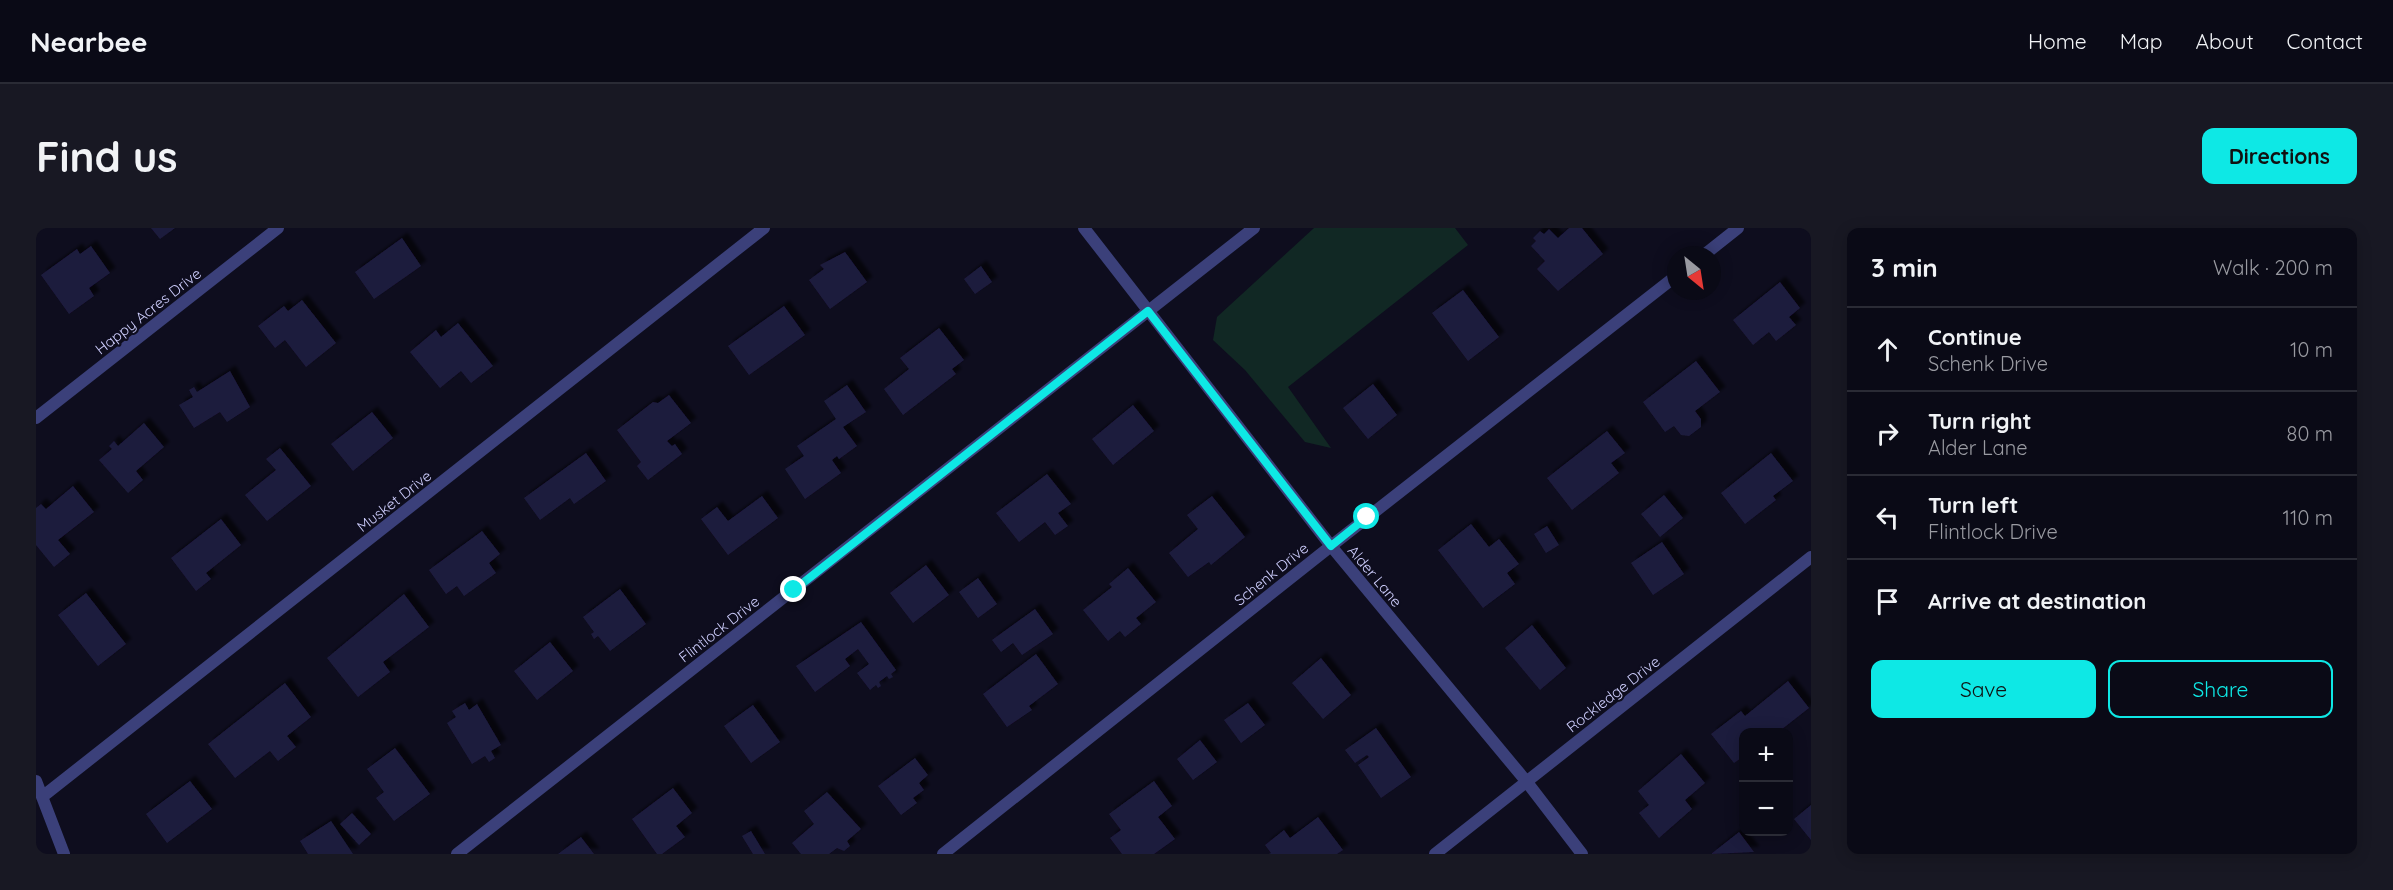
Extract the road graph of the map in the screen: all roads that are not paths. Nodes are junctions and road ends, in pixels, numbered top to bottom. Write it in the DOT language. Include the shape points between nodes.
graph roads {
  1 [pos="278,228"];
  2 [pos="764,228"];
  3 [pos="1084,228"];
  4 [pos="1254,228"];
  5 [pos="1738,228"];
  6 [pos="1715,246"];
  7 [pos="1667,283"];
  8 [pos="1148,311"];
  9 [pos="36,418"];
  10 [pos="1331,546"];
  11 [pos="1811,557"];
  12 [pos="36,780"];
  13 [pos="1526,782"];
  14 [pos="42,797"];
  15 [pos="64,854"];
  16 [pos="458,854"];
  17 [pos="943,854"];
  18 [pos="1435,854"];
  19 [pos="1582,854"];
  1 -- 9 [label="street, Happy Acres Drive"];
  2 -- 14 [label="street, Musket Drive"];
  3 -- 8 [label="street, Alder Lane"];
  4 -- 8 [label="street, Flintlock Drive"];
  5 -- 6 [label="street"];
  7 -- 10 [label="street, Schenk Drive"];
  8 -- 10 [label="street, Alder Lane"];
  8 -- 16 [label="street, Flintlock Drive"];
  10 -- 13 [label="street, Alder Lane"];
  10 -- 17 [label="street, Schenk Drive"];
  11 -- 13 [label="street, Rockledge Drive"];
  12 -- 14 [label="street"];
  13 -- 18 [label="street, Rockledge Drive"];
  13 -- 19 [label="street, Alder Lane"];
  14 -- 15 [label="street"];
}
